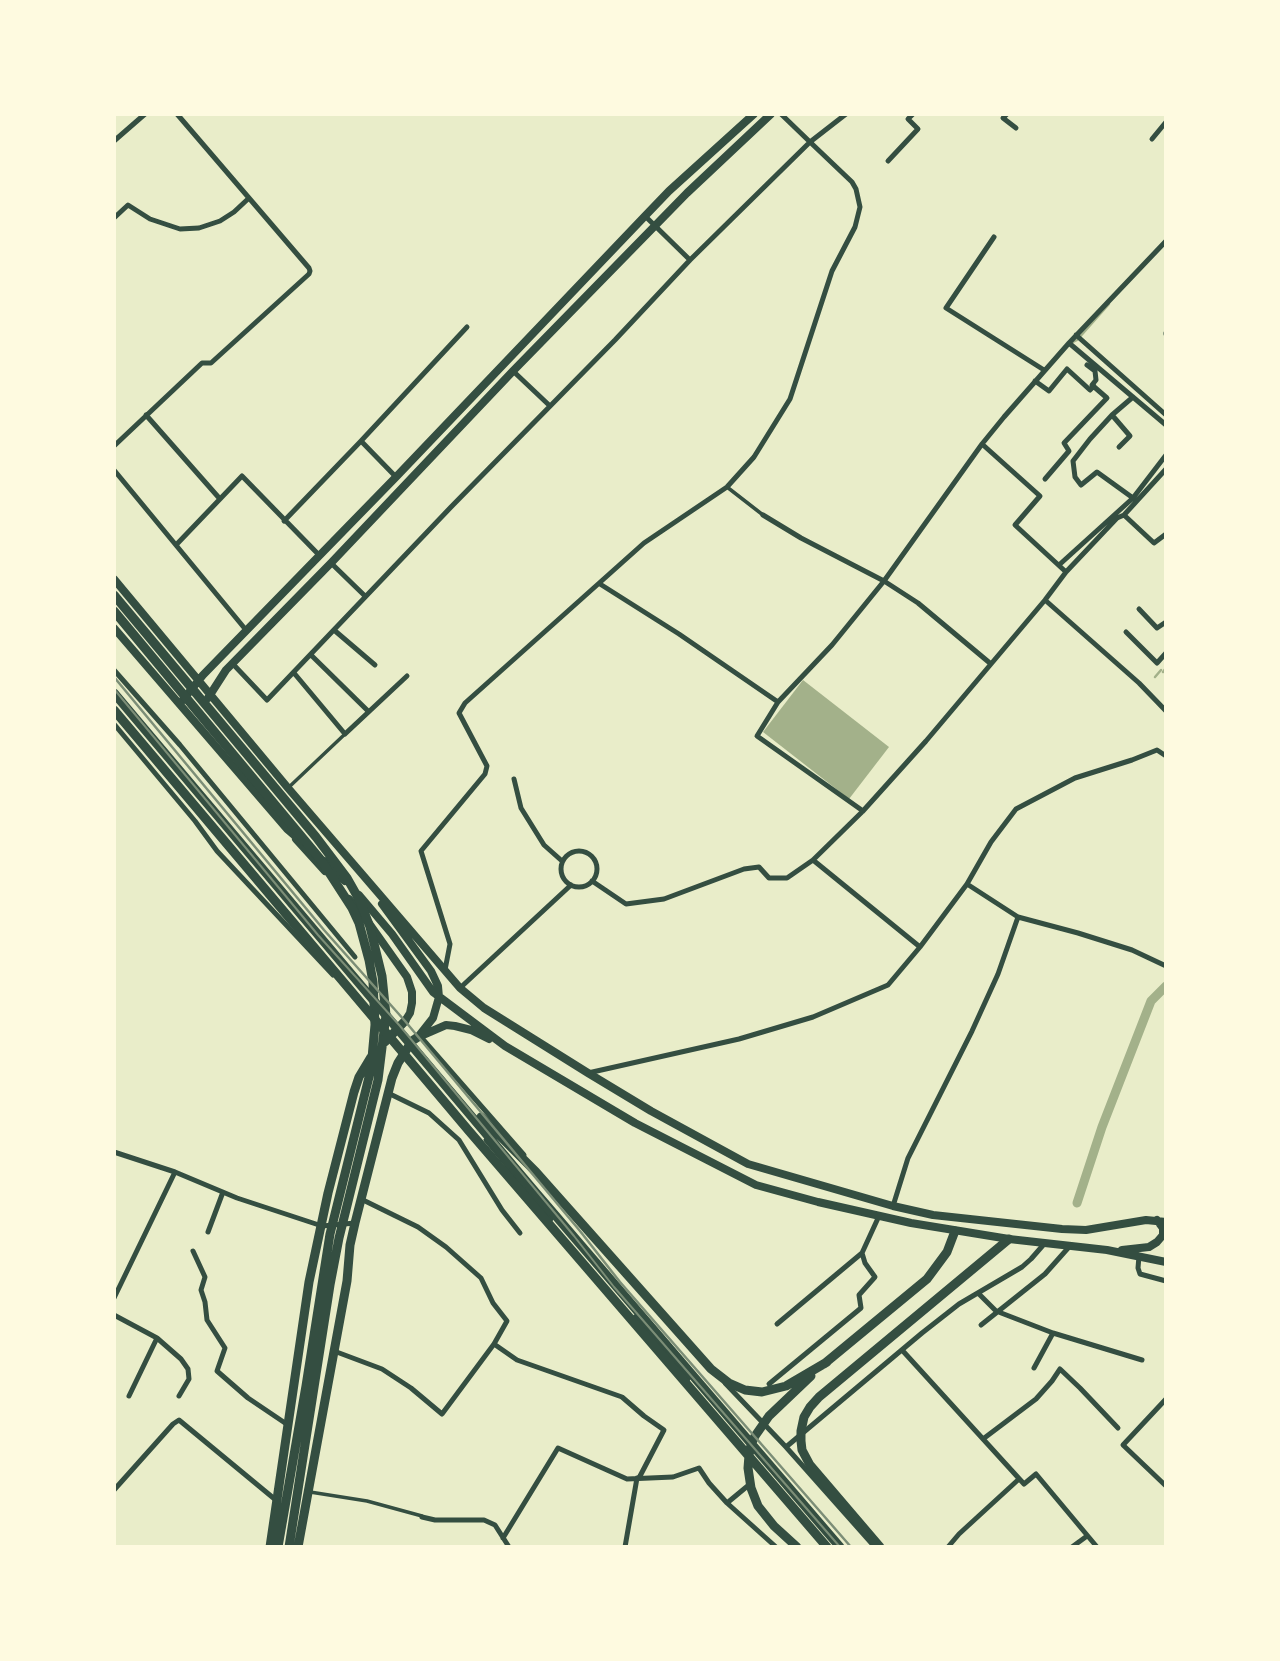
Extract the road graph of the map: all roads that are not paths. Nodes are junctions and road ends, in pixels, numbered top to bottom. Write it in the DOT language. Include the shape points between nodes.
graph roads {
  1 [pos="145,114"];
  2 [pos="177,114"];
  3 [pos="754,114"];
  4 [pos="771,114"];
  5 [pos="781,114"];
  6 [pos="846,114"];
  7 [pos="913,114"];
  8 [pos="1007,114"];
  9 [pos="1166,122"];
  10 [pos="1016,128"];
  11 [pos="1152,139"];
  12 [pos="114,141"];
  13 [pos="810,142"];
  14 [pos="888,161"];
  15 [pos="249,198"];
  16 [pos="645,216"];
  17 [pos="114,218"];
  18 [pos="655,226"];
  19 [pos="994,237"];
  20 [pos="1166,241"];
  21 [pos="690,260"];
  22 [pos="467,327"];
  23 [pos="1076,335"];
  24 [pos="1069,343"];
  25 [pos="1087,365"];
  26 [pos="1044,370"];
  27 [pos="513,372"];
  28 [pos="1035,381"];
  29 [pos="1094,386"];
  30 [pos="1133,397"];
  31 [pos="550,406"];
  32 [pos="146,415"];
  33 [pos="1112,415"];
  34 [pos="1166,415"];
  35 [pos="1166,425"];
  36 [pos="361,441"];
  37 [pos="982,444"];
  38 [pos="114,446"];
  39 [pos="1119,447"];
  40 [pos="1166,455"];
  41 [pos="1166,469"];
  42 [pos="114,470"];
  43 [pos="396,477"];
  44 [pos="1045,479"];
  45 [pos="727,487"];
  46 [pos="1133,498"];
  47 [pos="220,499"];
  48 [pos="763,515"];
  49 [pos="1124,515"];
  50 [pos="284,521"];
  51 [pos="1166,534"];
  52 [pos="176,545"];
  53 [pos="319,555"];
  54 [pos="331,563"];
  55 [pos="1059,565"];
  56 [pos="1066,572"];
  57 [pos="114,579"];
  58 [pos="884,581"];
  59 [pos="600,584"];
  60 [pos="114,595"];
  61 [pos="365,596"];
  62 [pos="1045,600"];
  63 [pos="1139,609"];
  64 [pos="114,611"];
  65 [pos="1166,622"];
  66 [pos="114,628"];
  67 [pos="246,630"];
  68 [pos="334,630"];
  69 [pos="1126,632"];
  70 [pos="1166,653"];
  71 [pos="311,655"];
  72 [pos="232,663"];
  73 [pos="991,664"];
  74 [pos="375,665"];
  75 [pos="114,670"];
  76 [pos="294,673"];
  77 [pos="407,676"];
  78 [pos="198,679"];
  79 [pos="114,693"];
  80 [pos="210,693"];
  81 [pos="778,702"];
  82 [pos="180,704"];
  83 [pos="114,710"];
  84 [pos="368,711"];
  85 [pos="1166,711"];
  86 [pos="196,723"];
  87 [pos="114,724"];
  88 [pos="345,734"];
  89 [pos="1166,756"];
  90 [pos="514,779"];
  91 [pos="288,788"];
  92 [pos="863,811"];
  93 [pos="288,829"];
  94 [pos="813,860"];
  95 [pos="562,861"];
  96 [pos="352,862"];
  97 [pos="592,881"];
  98 [pos="967,884"];
  99 [pos="571,885"];
  100 [pos="1018,917"];
  101 [pos="920,947"];
  102 [pos="355,957"];
  103 [pos="1166,965"];
  104 [pos="445,970"];
  105 [pos="460,988"];
  106 [pos="439,997"];
  107 [pos="405,1021"];
  108 [pos="393,1033"];
  109 [pos="419,1037"];
  110 [pos="410,1045"];
  111 [pos="505,1046"];
  112 [pos="588,1073"];
  113 [pos="388,1093"];
  114 [pos="465,1107"];
  115 [pos="115,1152"];
  116 [pos="114,1163"];
  117 [pos="175,1172"];
  118 [pos="223,1192"];
  119 [pos="361,1199"];
  120 [pos="892,1206"];
  121 [pos="880,1216"];
  122 [pos="1162,1221"];
  123 [pos="355,1223"];
  124 [pos="322,1226"];
  125 [pos="955,1231"];
  126 [pos="208,1232"];
  127 [pos="520,1233"];
  128 [pos="1009,1239"];
  129 [pos="1045,1243"];
  130 [pos="1069,1247"];
  131 [pos="1107,1250"];
  132 [pos="193,1251"];
  133 [pos="862,1253"];
  134 [pos="1139,1256"];
  135 [pos="1166,1262"];
  136 [pos="1166,1281"];
  137 [pos="979,1294"];
  138 [pos="114,1298"];
  139 [pos="996,1311"];
  140 [pos="114,1315"];
  141 [pos="777,1324"];
  142 [pos="981,1325"];
  143 [pos="1053,1333"];
  144 [pos="157,1338"];
  145 [pos="494,1344"];
  146 [pos="902,1350"];
  147 [pos="334,1351"];
  148 [pos="1142,1360"];
  149 [pos="827,1362"];
  150 [pos="1034,1368"];
  151 [pos="769,1384"];
  152 [pos="129,1396"];
  153 [pos="179,1396"];
  154 [pos="1166,1399"];
  155 [pos="288,1425"];
  156 [pos="1118,1428"];
  157 [pos="983,1439"];
  158 [pos="786,1447"];
  159 [pos="638,1478"];
  160 [pos="1019,1479"];
  161 [pos="750,1484"];
  162 [pos="1166,1486"];
  163 [pos="114,1490"];
  164 [pos="308,1492"];
  165 [pos="276,1501"];
  166 [pos="727,1503"];
  167 [pos="422,1517"];
  168 [pos="1087,1536"];
  169 [pos="503,1538"];
  170 [pos="270,1547"];
  171 [pos="278,1547"];
  172 [pos="289,1547"];
  173 [pos="298,1547"];
  174 [pos="509,1547"];
  175 [pos="625,1547"];
  176 [pos="776,1547"];
  177 [pos="797,1547"];
  178 [pos="825,1547"];
  179 [pos="840,1547"];
  180 [pos="875,1547"];
  181 [pos="880,1547"];
  182 [pos="948,1547"];
  183 [pos="1072,1547"];
  184 [pos="1097,1547"];
  1 -- 12 [label="street"];
  2 -- 15 [label="street"];
  3 -- 16 [label="main road"];
  4 -- 18 [label="main road"];
  5 -- 13 [label="street"];
  6 -- 13 [label="street"];
  7 -- 14 [label="street" via="908,119 918,129"];
  8 -- 10 [label="street" via="1003,118"];
  9 -- 11 [label="street"];
  13 -- 21 [label="street"];
  13 -- 45 [label="street" via="852,182 859,218 832,271 790,399 754,457"];
  15 -- 17 [label="street" via="220,221 199,228 180,229 128,205"];
  15 -- 32 [label="street" via="309,268 309,274"];
  16 -- 18 [label="street"];
  16 -- 43 [label="main road"];
  18 -- 21 [label="street"];
  18 -- 27 [label="main road"];
  19 -- 26 [label="street" via="946,308"];
  20 -- 23 [label="street"];
  21 -- 31 [label="street"];
  22 -- 36 [label="street"];
  23 -- 24 [label="street"];
  23 -- 34 [label="street"];
  24 -- 26 [label="street"];
  24 -- 30 [label="street"];
  25 -- 29 [label="street" via="1095,371"];
  26 -- 28 [label="street"];
  27 -- 31 [label="street"];
  27 -- 54 [label="main road"];
  28 -- 29 [label="street" via="1049,391 1068,369 1090,390"];
  28 -- 37 [label="street"];
  29 -- 44 [label="street" via="1107,398 1096,403 1064,443 1069,451"];
  30 -- 33 [label="street"];
  30 -- 35 [label="street"];
  31 -- 61 [label="street"];
  32 -- 38 [label="street"];
  32 -- 47 [label="street"];
  33 -- 39 [label="street" via="1130,436"];
  33 -- 46 [label="street" via="1073,461 1075,477 1081,485 1097,472"];
  36 -- 43 [label="street"];
  36 -- 50 [label="street"];
  37 -- 55 [label="street" via="1040,496 1014,525"];
  37 -- 58 [label="street"];
  40 -- 46 [label="street"];
  41 -- 49 [label="street"];
  42 -- 52 [label="street"];
  43 -- 53 [label="main road"];
  45 -- 48 [label="street"];
  45 -- 59 [label="street" via="644,543"];
  46 -- 55 [label="street"];
  47 -- 50 [label="street" via="242,476"];
  47 -- 52 [label="street"];
  48 -- 58 [label="street"];
  49 -- 51 [label="street" via="1154,542"];
  49 -- 56 [label="street"];
  50 -- 53 [label="street"];
  52 -- 67 [label="street"];
  53 -- 67 [label="main road"];
  54 -- 61 [label="street"];
  54 -- 72 [label="main road"];
  55 -- 56 [label="street"];
  56 -- 62 [label="street"];
  57 -- 78 [label="main road"];
  58 -- 73 [label="street"];
  58 -- 81 [label="street"];
  59 -- 81 [label="street"];
  59 -- 104 [label="street" via="459,713 487,766 421,851 450,944"];
  60 -- 172 [label="highway" via="347,878 370,927 382,976 386,1015 378,1080 330,1285"];
  61 -- 68 [label="street"];
  62 -- 73 [label="street"];
  62 -- 85 [label="street"];
  63 -- 65 [label="street" via="1157,628"];
  64 -- 171 [label="highway" via="321,860 359,923 373,982 371,1069 330,1234"];
  66 -- 82 [label="main road"];
  67 -- 78 [label="main road"];
  68 -- 71 [label="street"];
  68 -- 74 [label="street"];
  69 -- 70 [label="street" via="1157,663"];
  71 -- 76 [label="street"];
  71 -- 84 [label="street"];
  72 -- 76 [label="street" via="267,700"];
  72 -- 80 [label="main road"];
  73 -- 92 [label="street"];
  75 -- 102 [label="street"];
  76 -- 88 [label="street"];
  77 -- 84 [label="street"];
  78 -- 80 [label="main road"];
  78 -- 82 [label="main road"];
  79 -- 114 [label="highway"];
  80 -- 86 [label="main road"];
  80 -- 91 [label="main road"];
  81 -- 92 [label="street" via="757,736"];
  82 -- 86 [label="main road"];
  83 -- 178 [label="highway"];
  84 -- 88 [label="street"];
  86 -- 93 [label="main road"];
  87 -- 108 [label="street" via="217,851 318,961"];
  88 -- 91 [label="street"];
  89 -- 98 [label="street" via="1157,750 1075,778 1016,809"];
  90 -- 95 [label="street" via="521,808 544,845"];
  91 -- 96 [label="main road"];
  92 -- 94 [label="street"];
  93 -- 106 [label="main road" via="368,905"];
  93 -- 107 [label="main road" via="361,912 407,977 412,1003"];
  94 -- 97 [label="street" via="787,877 769,878 759,867 751,868 664,899 626,904"];
  94 -- 101 [label="street"];
  95 -- 97 [label="street" via="570,852 582,850 593,856 597,868"];
  95 -- 99 [label="street" via="564,880"];
  96 -- 104 [label="main road"];
  96 -- 106 [label="main road" via="431,971"];
  97 -- 99 [label="street" via="582,887"];
  98 -- 100 [label="street"];
  98 -- 101 [label="street"];
  99 -- 105 [label="street"];
  100 -- 103 [label="street" via="1132,950"];
  100 -- 120 [label="street" via="972,1031 908,1158"];
  101 -- 112 [label="street" via="888,985 813,1017"];
  104 -- 105 [label="main road"];
  105 -- 112 [label="main road"];
  106 -- 109 [label="main road" via="433,1018"];
  106 -- 111 [label="main road"];
  107 -- 108 [label="highway"];
  108 -- 124 [label="highway" via="359,1077"];
  109 -- 110 [label="highway"];
  109 -- 111 [label="main road" via="455,1026"];
  109 -- 158 [label="street"];
  110 -- 113 [label="highway"];
  110 -- 178 [label="street"];
  111 -- 121 [label="main road" via="635,1123 756,1185"];
  112 -- 120 [label="main road" via="748,1164"];
  113 -- 119 [label="highway"];
  113 -- 127 [label="street" via="429,1113 459,1140"];
  114 -- 149 [label="highway" via="519,1154 711,1369 729,1383 745,1390 771,1391"];
  114 -- 179 [label="highway"];
  115 -- 116 [label="street"];
  115 -- 117 [label="street"];
  117 -- 118 [label="street"];
  117 -- 138 [label="street"];
  118 -- 124 [label="street"];
  118 -- 126 [label="street"];
  119 -- 123 [label="highway"];
  119 -- 145 [label="street" via="418,1227 481,1278 507,1321"];
  120 -- 122 [label="main road" via="1062,1229"];
  121 -- 125 [label="main road"];
  121 -- 133 [label="street"];
  122 -- 131 [label="main road" via="1163,1234 1149,1247"];
  123 -- 124 [label="street"];
  123 -- 147 [label="highway"];
  124 -- 155 [label="highway"];
  125 -- 128 [label="main road"];
  125 -- 149 [label="highway" via="928,1279"];
  128 -- 129 [label="main road"];
  128 -- 181 [label="highway" via="819,1397 804,1417 802,1450 810,1465"];
  129 -- 130 [label="main road"];
  129 -- 137 [label="street" via="1031,1259"];
  130 -- 131 [label="main road"];
  130 -- 139 [label="street" via="1045,1274"];
  131 -- 134 [label="main road"];
  132 -- 155 [label="street" via="205,1277 201,1290 208,1320 225,1348 217,1371"];
  133 -- 141 [label="street"];
  133 -- 151 [label="street" via="875,1278 859,1296 861,1308"];
  134 -- 135 [label="main road"];
  134 -- 136 [label="street" via="1140,1274"];
  137 -- 139 [label="street"];
  137 -- 146 [label="street"];
  139 -- 142 [label="street"];
  139 -- 143 [label="street"];
  140 -- 144 [label="street"];
  143 -- 148 [label="street"];
  143 -- 150 [label="street"];
  144 -- 152 [label="street"];
  144 -- 153 [label="street" via="188,1368 189,1379"];
  145 -- 147 [label="street" via="442,1414 382,1369"];
  145 -- 159 [label="street" via="517,1360 622,1397 664,1430"];
  146 -- 157 [label="street"];
  146 -- 158 [label="street"];
  147 -- 164 [label="highway"];
  149 -- 177 [label="highway" via="769,1416 749,1455 751,1488 758,1506"];
  154 -- 162 [label="street" via="1123,1445"];
  155 -- 165 [label="highway"];
  156 -- 157 [label="street" via="1060,1369 1036,1399"];
  157 -- 160 [label="street"];
  158 -- 180 [label="street"];
  159 -- 166 [label="street" via="673,1477 699,1468"];
  159 -- 169 [label="street" via="627,1479 558,1448"];
  159 -- 175 [label="street"];
  160 -- 168 [label="street" via="1024,1484 1036,1474"];
  160 -- 182 [label="street"];
  161 -- 166 [label="street"];
  163 -- 165 [label="street" via="180,1420"];
  164 -- 167 [label="street" via="367,1501"];
  164 -- 173 [label="highway"];
  165 -- 170 [label="highway"];
  166 -- 176 [label="street"];
  167 -- 169 [label="street" via="484,1520 495,1525"];
  168 -- 183 [label="street"];
  168 -- 184 [label="street"];
  169 -- 174 [label="street"];
}
